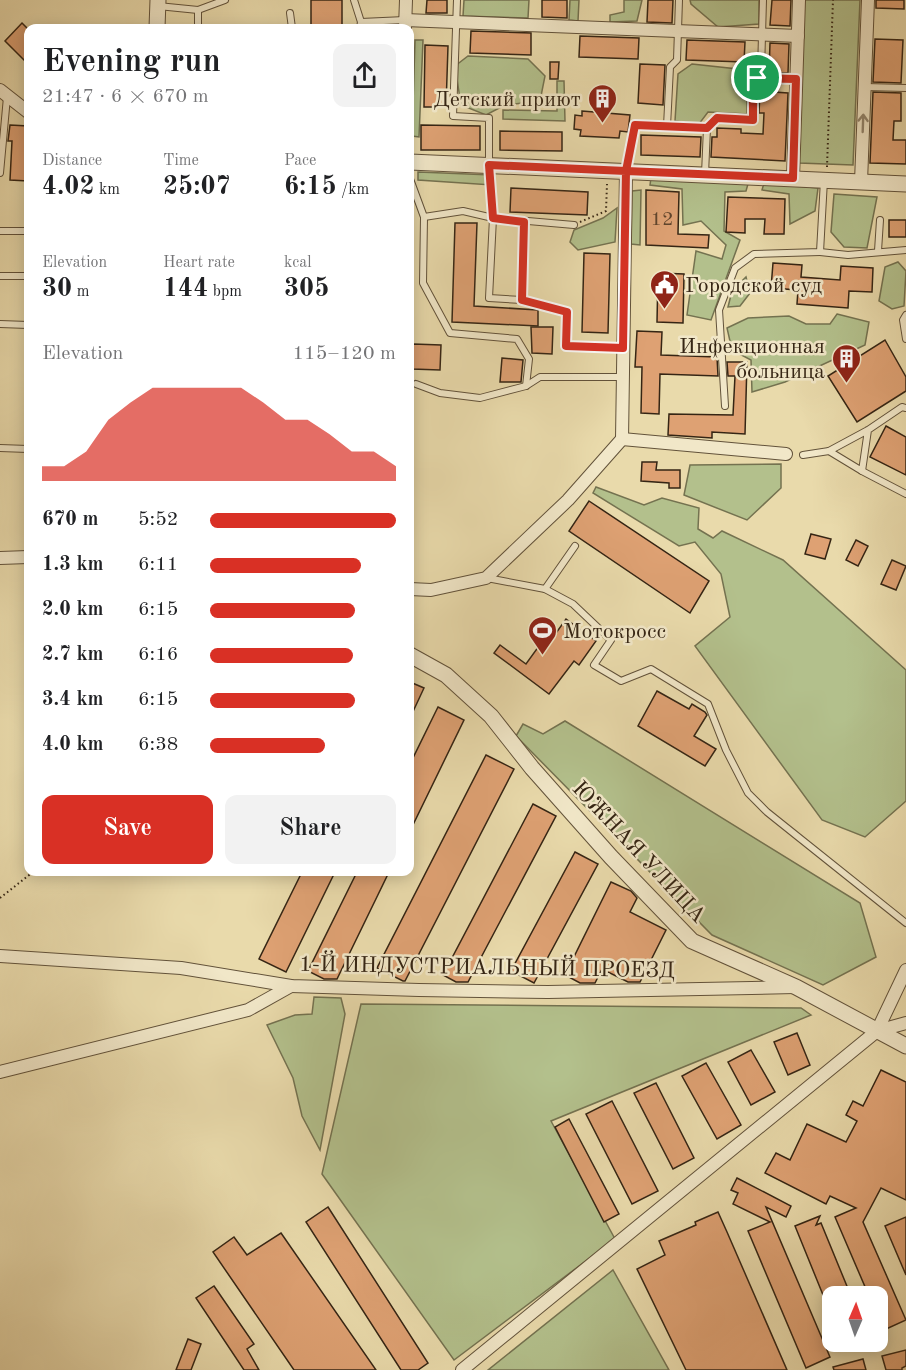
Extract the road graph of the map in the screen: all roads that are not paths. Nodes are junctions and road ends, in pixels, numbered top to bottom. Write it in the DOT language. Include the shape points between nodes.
graph roads {
  1 [pos="354,0"];
  2 [pos="405,0"];
  3 [pos="457,0"];
  4 [pos="679,0"];
  5 [pos="763,0"];
  6 [pos="799,0"];
  7 [pos="868,0"];
  8 [pos="222,1"];
  9 [pos="158,3"];
  10 [pos="198,10"];
  11 [pos="290,13"];
  12 [pos="456,23"];
  13 [pos="157,24"];
  14 [pos="198,24"];
  15 [pos="291,24"];
  16 [pos="360,24"];
  17 [pos="405,24"];
  18 [pos="678,31"];
  19 [pos="761,35"];
  20 [pos="798,36"];
  21 [pos="757,78"];
  22 [pos="796,79"];
  23 [pos="865,87"];
  24 [pos="906,88"];
  25 [pos="3,93"];
  26 [pos="24,109"];
  27 [pos="667,126"];
  28 [pos="707,128"];
  29 [pos="414,162"];
  30 [pos="489,165"];
  31 [pos="626,171"];
  32 [pos="0,173"];
  33 [pos="826,173"];
  34 [pos="705,174"];
  35 [pos="793,178"];
  36 [pos="861,182"];
  37 [pos="906,184"];
  38 [pos="414,190"];
  39 [pos="424,217"];
  40 [pos="493,218"];
  41 [pos="880,220"];
  42 [pos="524,222"];
  43 [pos="574,225"];
  44 [pos="0,231"];
  45 [pos="24,231"];
  46 [pos="906,250"];
  47 [pos="878,251"];
  48 [pos="820,252"];
  49 [pos="0,276"];
  50 [pos="24,276"];
  51 [pos="522,300"];
  52 [pos="906,315"];
  53 [pos="0,324"];
  54 [pos="24,325"];
  55 [pos="906,339"];
  56 [pos="623,348"];
  57 [pos="622,377"];
  58 [pos="416,384"];
  59 [pos="526,386"];
  60 [pos="724,406"];
  61 [pos="905,406"];
  62 [pos="868,430"];
  63 [pos="622,439"];
  64 [pos="0,448"];
  65 [pos="24,449"];
  66 [pos="829,451"];
  67 [pos="786,454"];
  68 [pos="803,455"];
  69 [pos="862,471"];
  70 [pos="906,494"];
  71 [pos="575,546"];
  72 [pos="24,557"];
  73 [pos="0,558"];
  74 [pos="486,578"];
  75 [pos="414,589"];
  76 [pos="545,590"];
  77 [pos="414,657"];
  78 [pos="906,923"];
  79 [pos="0,956"];
  80 [pos="906,970"];
  81 [pos="291,986"];
  82 [pos="796,987"];
  83 [pos="906,1023"];
  84 [pos="877,1030"];
  85 [pos="906,1046"];
  86 [pos="0,1072"];
  87 [pos="462,1370"];
  1 -- 16 [label="lane"];
  2 -- 17 [label="street"];
  3 -- 12 [label="lane"];
  4 -- 18 [label="lane"];
  5 -- 19 [label="lane"];
  6 -- 20 [label="street"];
  7 -- 23 [label="street"];
  8 -- 10 [label="lane"];
  9 -- 10 [label="lane"];
  9 -- 13 [label="street"];
  10 -- 14 [label="lane"];
  11 -- 15 [label="lane"];
  12 -- 17 [label="street"];
  12 -- 18 [label="street"];
  12 -- 30 [label="lane" via="453,116 489,118"];
  18 -- 19 [label="street"];
  18 -- 27 [label="lane" via="677,60 670,67"];
  19 -- 20 [label="street"];
  19 -- 21 [label="lane"];
  20 -- 22 [label="street"];
  21 -- 22 [label="lane"];
  21 -- 28 [label="lane" via="753,88 753,120 717,118"];
  22 -- 35 [label="street"];
  23 -- 24 [label="lane"];
  36 -- 23 [label="street, one-way"];
  25 -- 26 [label="street"];
  25 -- 32 [label="lane"];
  27 -- 28 [label="lane"];
  27 -- 31 [label="lane" via="635,125"];
  28 -- 34 [label="lane"];
  29 -- 30 [label="street"];
  30 -- 31 [label="street"];
  30 -- 40 [label="lane"];
  31 -- 34 [label="street"];
  31 -- 56 [label="street"];
  33 -- 35 [label="street"];
  33 -- 36 [label="street"];
  33 -- 48 [label="lane"];
  34 -- 35 [label="street"];
  36 -- 37 [label="street"];
  38 -- 39 [label="lane"];
  39 -- 40 [label="lane" via="463,211"];
  39 -- 59 [label="lane" via="423,283 450,333 517,339 529,359"];
  40 -- 42 [label="lane"];
  40 -- 51 [label="lane" via="489,298"];
  41 -- 47 [label="lane"];
  42 -- 43 [label="lane"];
  42 -- 51 [label="lane"];
  44 -- 45 [label="lane"];
  46 -- 47 [label="lane"];
  47 -- 48 [label="lane" via="848,255"];
  48 -- 60 [label="lane" via="754,254 735,268 718,310"];
  49 -- 50 [label="lane"];
  51 -- 56 [label="lane" via="567,312 566,346"];
  52 -- 55 [label="lane"];
  53 -- 54 [label="lane"];
  56 -- 57 [label="street"];
  57 -- 59 [label="lane" via="540,377"];
  57 -- 63 [label="street"];
  58 -- 59 [label="lane" via="440,393 480,398"];
  61 -- 62 [label="lane"];
  62 -- 66 [label="lane"];
  62 -- 69 [label="lane"];
  63 -- 67 [label="street"];
  63 -- 74 [label="street" via="568,500"];
  64 -- 65 [label="lane"];
  66 -- 68 [label="lane"];
  66 -- 69 [label="lane"];
  69 -- 70 [label="lane"];
  71 -- 76 [label="lane"];
  72 -- 73 [label="street"];
  74 -- 75 [label="street" via="431,590"];
  74 -- 76 [label="lane"];
  76 -- 78 [label="lane" via="573,604 611,640 594,665 621,681 651,669 708,704 748,793"];
  77 -- 82 [label="street, ЮЖНАЯ УЛИЦА" via="446,675 491,716 611,857 692,941"];
  79 -- 81 [label="street, 1-Й ИНДУСТРИАЛЬНЫЙ ПРОЕЗД" via="181,968"];
  80 -- 84 [label="street"];
  81 -- 82 [label="street, 1-Й ИНДУСТРИАЛЬНЫЙ ПРОЕЗД" via="548,992"];
  81 -- 86 [label="street" via="248,1010"];
  82 -- 84 [label="street, ЮЖНАЯ УЛИЦА"];
  83 -- 84 [label="street"];
  84 -- 85 [label="street, ЮЖНАЯ УЛИЦА"];
  84 -- 87 [label="street"];
}
